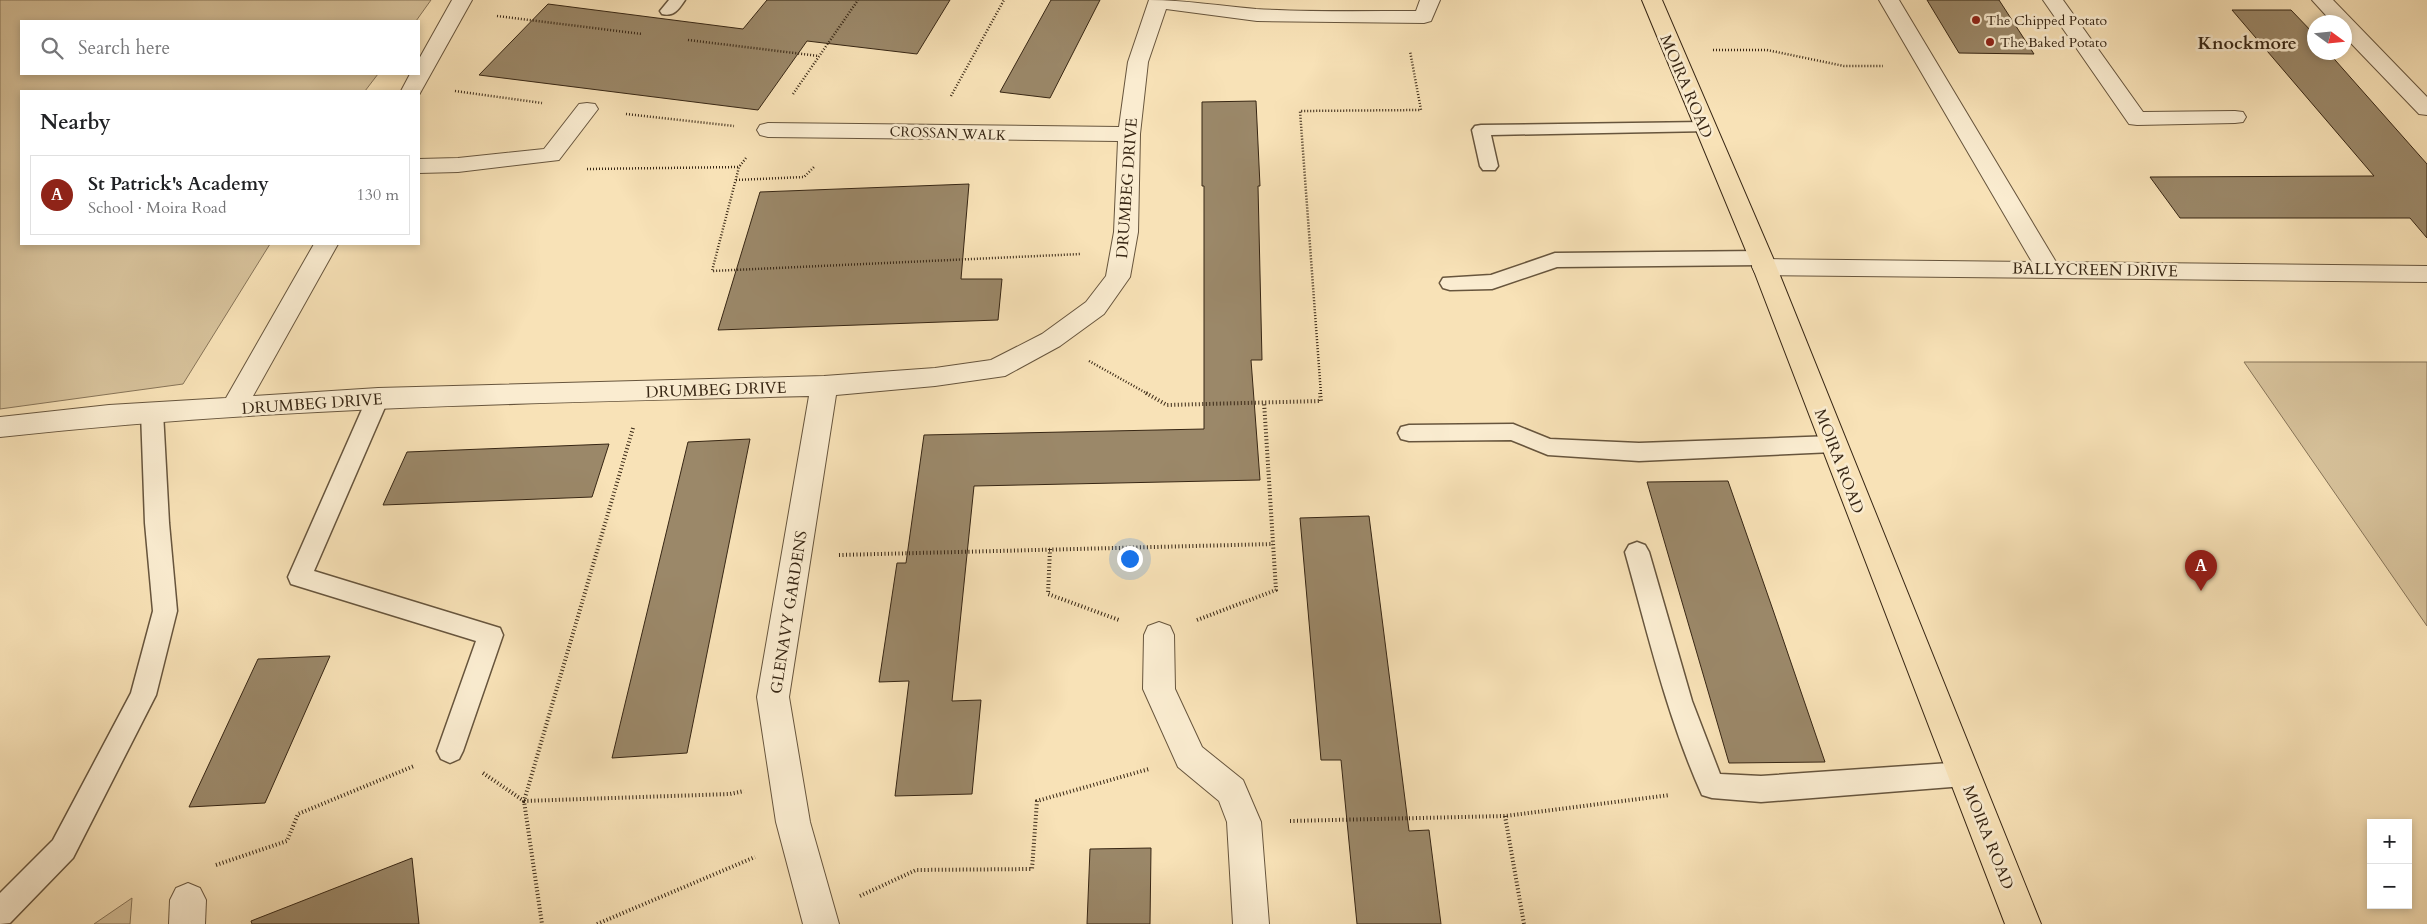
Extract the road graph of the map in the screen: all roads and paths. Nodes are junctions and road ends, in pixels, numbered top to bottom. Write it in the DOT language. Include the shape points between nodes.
graph roads {
  1 [pos="858,0"];
  2 [pos="1004,0"];
  3 [pos="1430,0"];
  4 [pos="1652,0"];
  5 [pos="1889,0"];
  6 [pos="2053,0"];
  7 [pos="2322,0"];
  8 [pos="1159,1"];
  9 [pos="459,6"];
  10 [pos="2336,15"];
  11 [pos="1404,17"];
  12 [pos="2352,31"];
  13 [pos="644,34"];
  14 [pos="683,39"];
  15 [pos="1672,51"];
  16 [pos="818,56"];
  17 [pos="1929,66"];
  18 [pos="412,90"];
  19 [pos="2427,109"];
  20 [pos="587,110"];
  21 [pos="2235,117"];
  22 [pos="1704,126"];
  23 [pos="768,130"];
  24 [pos="932,132"];
  25 [pos="1129,134"];
  26 [pos="551,156"];
  27 [pos="420,166"];
  28 [pos="1489,166"];
  29 [pos="739,167"];
  30 [pos="325,245"];
  31 [pos="1122,252"];
  32 [pos="1762,262"];
  33 [pos="2048,268"];
  34 [pos="2427,274"];
  35 [pos="1450,283"];
  36 [pos="1051,340"];
  37 [pos="824,386"];
  38 [pos="643,391"];
  39 [pos="378,398"];
  40 [pos="1264,402"];
  41 [pos="234,407"];
  42 [pos="152,412"];
  43 [pos="0,427"];
  44 [pos="1409,433"];
  45 [pos="1833,444"];
  46 [pos="1273,544"];
  47 [pos="1050,549"];
  48 [pos="1637,552"];
  49 [pos="796,556"];
  50 [pos="1159,635"];
  51 [pos="450,751"];
  52 [pos="1190,758"];
  53 [pos="1964,774"];
  54 [pos="787,784"];
  55 [pos="1712,786"];
  56 [pos="524,801"];
  57 [pos="1505,816"];
  58 [pos="1244,822"];
  59 [pos="797,840"];
  60 [pos="0,912"];
  61 [pos="188,912"];
  62 [pos="820,919"];
  63 [pos="542,924"];
  64 [pos="596,924"];
  65 [pos="1250,924"];
  66 [pos="1524,924"];
  67 [pos="2023,924"];
  1 -- 16 [label="path"];
  2 -- 24 [label="path"];
  3 -- 11 [label="street" via="1424,17"];
  4 -- 15 [label="highway, MOIRA ROAD"];
  5 -- 17 [label="street"];
  6 -- 21 [label="street" via="2137,119"];
  7 -- 10 [label="street"];
  8 -- 11 [label="street" via="1197,11"];
  8 -- 25 [label="street, DRUMBEG DRIVE" via="1138,62"];
  9 -- 13 [label="path"];
  9 -- 18 [label="street"];
  11 -- 40 [label="path" via="1421,110 1300,111 1322,401"];
  12 -- 19 [label="street"];
  14 -- 16 [label="path"];
  15 -- 17 [label="path" via="1767,50 1844,66"];
  15 -- 22 [label="highway, MOIRA ROAD"];
  16 -- 23 [label="path"];
  17 -- 33 [label="street"];
  20 -- 26 [label="street"];
  22 -- 28 [label="lane" via="1481,130"];
  22 -- 32 [label="highway, MOIRA ROAD"];
  23 -- 24 [label="street, CROSSAN WALK"];
  23 -- 29 [label="path"];
  24 -- 25 [label="street, CROSSAN WALK"];
  25 -- 31 [label="street, DRUMBEG DRIVE" via="1126,232"];
  26 -- 27 [label="street"];
  26 -- 29 [label="path" via="588,170"];
  29 -- 31 [label="path" via="712,271"];
  30 -- 41 [label="street"];
  31 -- 36 [label="street, DRUMBEG DRIVE" via="1118,277 1095,308"];
  32 -- 33 [label="street, BALLYCREEN DRIVE"];
  32 -- 35 [label="lane" via="1555,260 1492,282"];
  32 -- 45 [label="highway, MOIRA ROAD"];
  33 -- 34 [label="street, BALLYCREEN DRIVE"];
  36 -- 37 [label="street, DRUMBEG DRIVE" via="996,369"];
  36 -- 40 [label="path" via="1167,405"];
  37 -- 38 [label="street, DRUMBEG DRIVE"];
  37 -- 49 [label="street, GLENAVY GARDENS"];
  38 -- 39 [label="street, DRUMBEG DRIVE"];
  38 -- 56 [label="path"];
  39 -- 41 [label="street, DRUMBEG DRIVE"];
  39 -- 51 [label="lane" via="300,577 490,635"];
  40 -- 46 [label="path"];
  41 -- 42 [label="street, DRUMBEG DRIVE"];
  42 -- 43 [label="street, DRUMBEG DRIVE"];
  42 -- 60 [label="lane" via="165,612 142,695 63,849"];
  44 -- 45 [label="lane" via="1513,432 1548,447 1639,452"];
  45 -- 53 [label="highway, MOIRA ROAD"];
  46 -- 47 [label="path"];
  46 -- 50 [label="path" via="1276,590"];
  47 -- 49 [label="path"];
  47 -- 50 [label="path" via="1048,594"];
  48 -- 55 [label="lane" via="1688,725"];
  49 -- 54 [label="street, GLENAVY GARDENS" via="773,696"];
  50 -- 52 [label="street" via="1160,689"];
  51 -- 56 [label="path"];
  51 -- 61 [label="path" via="298,814 287,841 212,867"];
  52 -- 58 [label="street" via="1231,791"];
  52 -- 62 [label="path" via="1037,800 1032,869 916,870"];
  53 -- 55 [label="lane" via="1761,789"];
  53 -- 67 [label="highway, MOIRA ROAD"];
  54 -- 56 [label="path" via="730,794"];
  54 -- 59 [label="street, GLENAVY GARDENS"];
  55 -- 57 [label="path" via="1666,796"];
  56 -- 63 [label="path"];
  57 -- 58 [label="path"];
  57 -- 66 [label="path"];
  58 -- 65 [label="street"];
  59 -- 62 [label="street, GLENAVY GARDENS"];
  59 -- 64 [label="path"];
}
